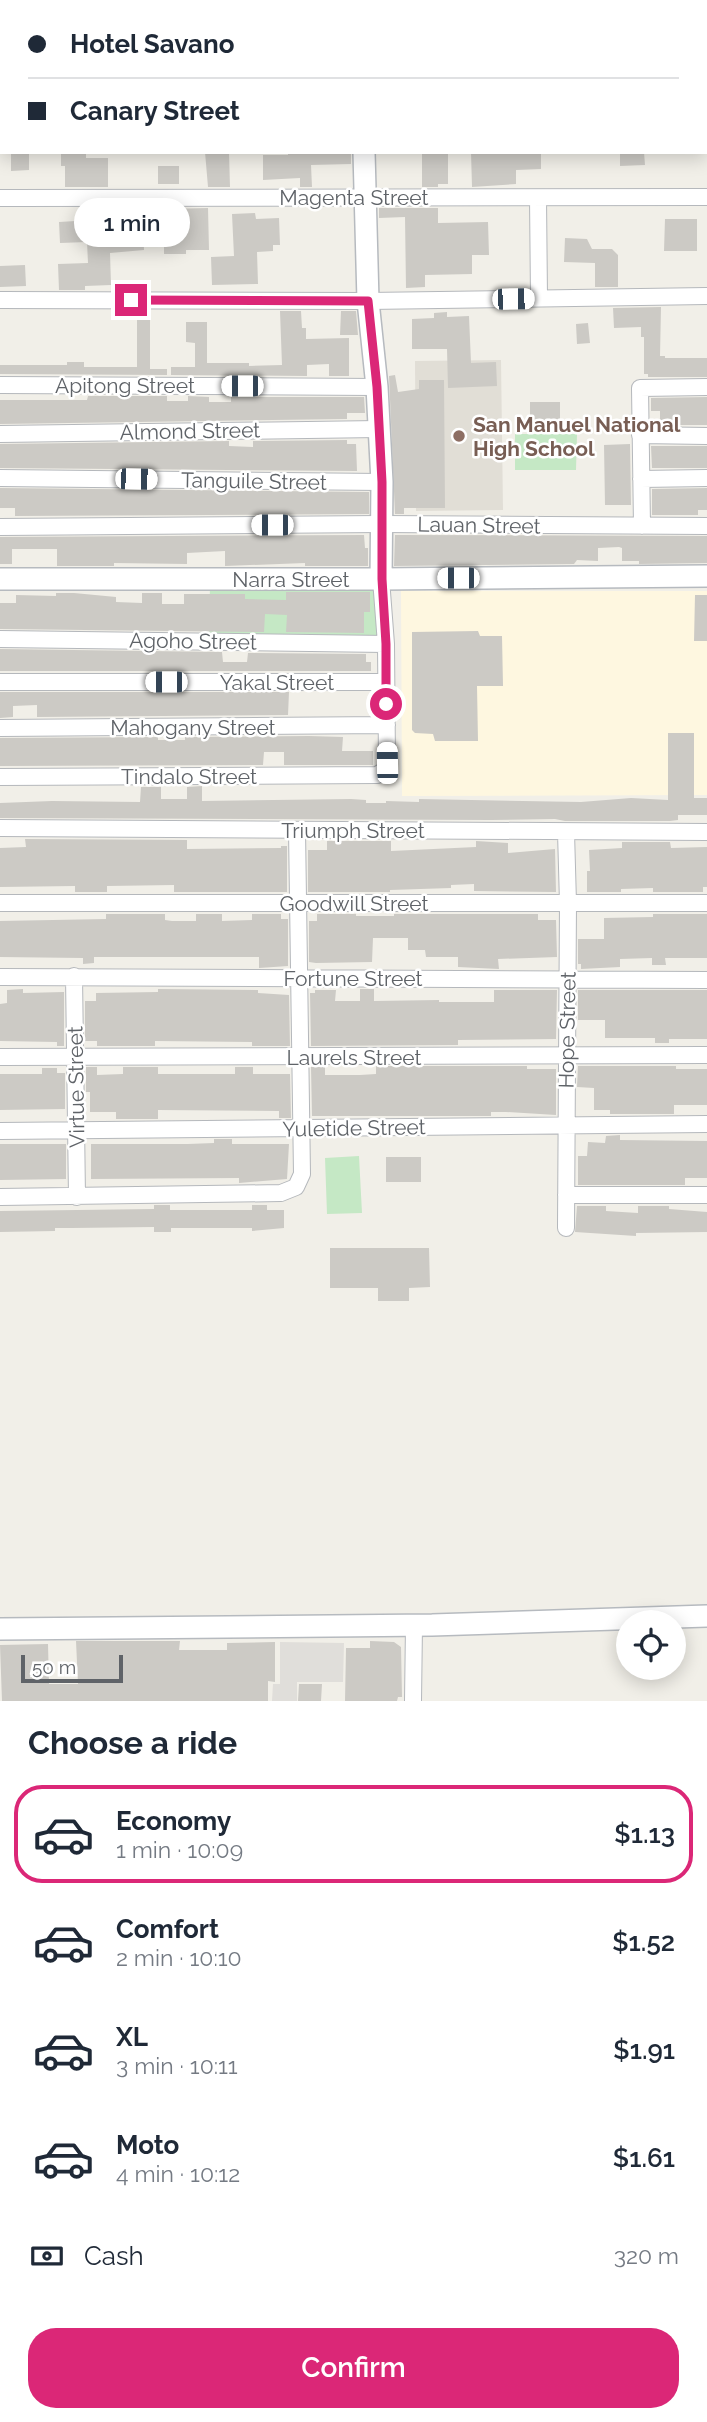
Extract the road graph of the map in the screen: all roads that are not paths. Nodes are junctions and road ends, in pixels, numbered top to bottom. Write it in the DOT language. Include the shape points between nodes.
graph roads {
  1 [pos="363,154"];
  2 [pos="364,196"];
  3 [pos="707,197"];
  4 [pos="0,198"];
  5 [pos="538,198"];
  6 [pos="707,296"];
  7 [pos="539,299"];
  8 [pos="0,300"];
  9 [pos="368,301"];
  10 [pos="0,385"];
  11 [pos="377,387"];
  12 [pos="707,387"];
  13 [pos="379,429"];
  14 [pos="0,434"];
  15 [pos="640,435"];
  16 [pos="707,436"];
  17 [pos="0,478"];
  18 [pos="707,478"];
  19 [pos="641,479"];
  20 [pos="382,482"];
  21 [pos="381,524"];
  22 [pos="642,526"];
  23 [pos="707,526"];
  24 [pos="0,527"];
  25 [pos="707,576"];
  26 [pos="0,579"];
  27 [pos="382,579"];
  28 [pos="0,639"];
  29 [pos="386,644"];
  30 [pos="0,682"];
  31 [pos="386,682"];
  32 [pos="387,725"];
  33 [pos="0,728"];
  34 [pos="0,777"];
  35 [pos="0,828"];
  36 [pos="297,830"];
  37 [pos="566,832"];
  38 [pos="707,832"];
  39 [pos="0,903"];
  40 [pos="299,903"];
  41 [pos="568,903"];
  42 [pos="707,903"];
  43 [pos="74,976"];
  44 [pos="0,977"];
  45 [pos="300,977"];
  46 [pos="567,978"];
  47 [pos="707,980"];
  48 [pos="707,1055"];
  49 [pos="566,1056"];
  50 [pos="0,1057"];
  51 [pos="76,1057"];
  52 [pos="301,1057"];
  53 [pos="707,1124"];
  54 [pos="566,1126"];
  55 [pos="302,1128"];
  56 [pos="76,1130"];
  57 [pos="0,1131"];
  58 [pos="566,1195"];
  59 [pos="707,1195"];
  60 [pos="0,1197"];
  61 [pos="77,1197"];
  62 [pos="566,1228"];
  63 [pos="707,1616"];
  64 [pos="414,1625"];
  65 [pos="0,1629"];
  66 [pos="413,1701"];
  1 -- 2 [label="street"];
  2 -- 4 [label="street, Magenta Street"];
  2 -- 5 [label="street, Magenta Street"];
  2 -- 9 [label="street"];
  3 -- 5 [label="street, Magenta Street"];
  5 -- 7 [label="street"];
  6 -- 7 [label="street"];
  7 -- 9 [label="street"];
  8 -- 9 [label="street"];
  9 -- 11 [label="street"];
  10 -- 11 [label="street, Apitong Street"];
  11 -- 13 [label="street"];
  12 -- 15 [label="street" via="640,388"];
  13 -- 14 [label="street, Almond Street"];
  13 -- 20 [label="street"];
  15 -- 16 [label="street"];
  15 -- 19 [label="street"];
  17 -- 20 [label="street, Tanguile Street"];
  18 -- 19 [label="street"];
  19 -- 22 [label="street"];
  20 -- 21 [label="street"];
  21 -- 22 [label="street, Lauan Street"];
  21 -- 24 [label="street, Lauan Street"];
  21 -- 27 [label="street"];
  22 -- 23 [label="street, Lauan Street"];
  25 -- 27 [label="street, Narra Street"];
  26 -- 27 [label="street, Narra Street"];
  27 -- 29 [label="street"];
  28 -- 29 [label="street, Agoho Street"];
  29 -- 31 [label="street"];
  30 -- 31 [label="street, Yakal Street"];
  31 -- 32 [label="street"];
  32 -- 33 [label="street, Mahogany Street"];
  32 -- 34 [label="street, Tindalo Street" via="387,763 377,775"];
  35 -- 36 [label="street, Triumph Street"];
  36 -- 37 [label="street, Triumph Street"];
  36 -- 40 [label="street"];
  37 -- 38 [label="street, Triumph Street"];
  37 -- 41 [label="street, Hope Street"];
  39 -- 40 [label="street, Goodwill Street"];
  40 -- 41 [label="street, Goodwill Street"];
  40 -- 45 [label="street"];
  41 -- 42 [label="street, Goodwill Street"];
  41 -- 46 [label="street, Hope Street"];
  43 -- 44 [label="street, Fortune Street"];
  43 -- 45 [label="street, Fortune Street"];
  43 -- 51 [label="street, Virtue Street"];
  45 -- 46 [label="street, Fortune Street"];
  45 -- 52 [label="street"];
  46 -- 47 [label="street, Fortune Street"];
  46 -- 49 [label="street, Hope Street"];
  48 -- 49 [label="street, Laurels Street"];
  49 -- 52 [label="street, Laurels Street"];
  49 -- 54 [label="street, Hope Street"];
  50 -- 51 [label="street, Laurels Street"];
  51 -- 52 [label="street, Laurels Street"];
  51 -- 56 [label="street, Virtue Street"];
  52 -- 55 [label="street"];
  53 -- 54 [label="street, Yuletide Street"];
  54 -- 55 [label="street, Yuletide Street"];
  54 -- 58 [label="street, Hope Street"];
  55 -- 56 [label="street, Yuletide Street"];
  55 -- 61 [label="street" via="302,1174 296,1187 281,1193"];
  56 -- 57 [label="street, Yuletide Street"];
  56 -- 61 [label="street, Virtue Street"];
  58 -- 59 [label="street"];
  58 -- 62 [label="street, Hope Street"];
  60 -- 61 [label="street"];
  63 -- 64 [label="street"];
  64 -- 65 [label="street"];
  64 -- 66 [label="street"];
}
